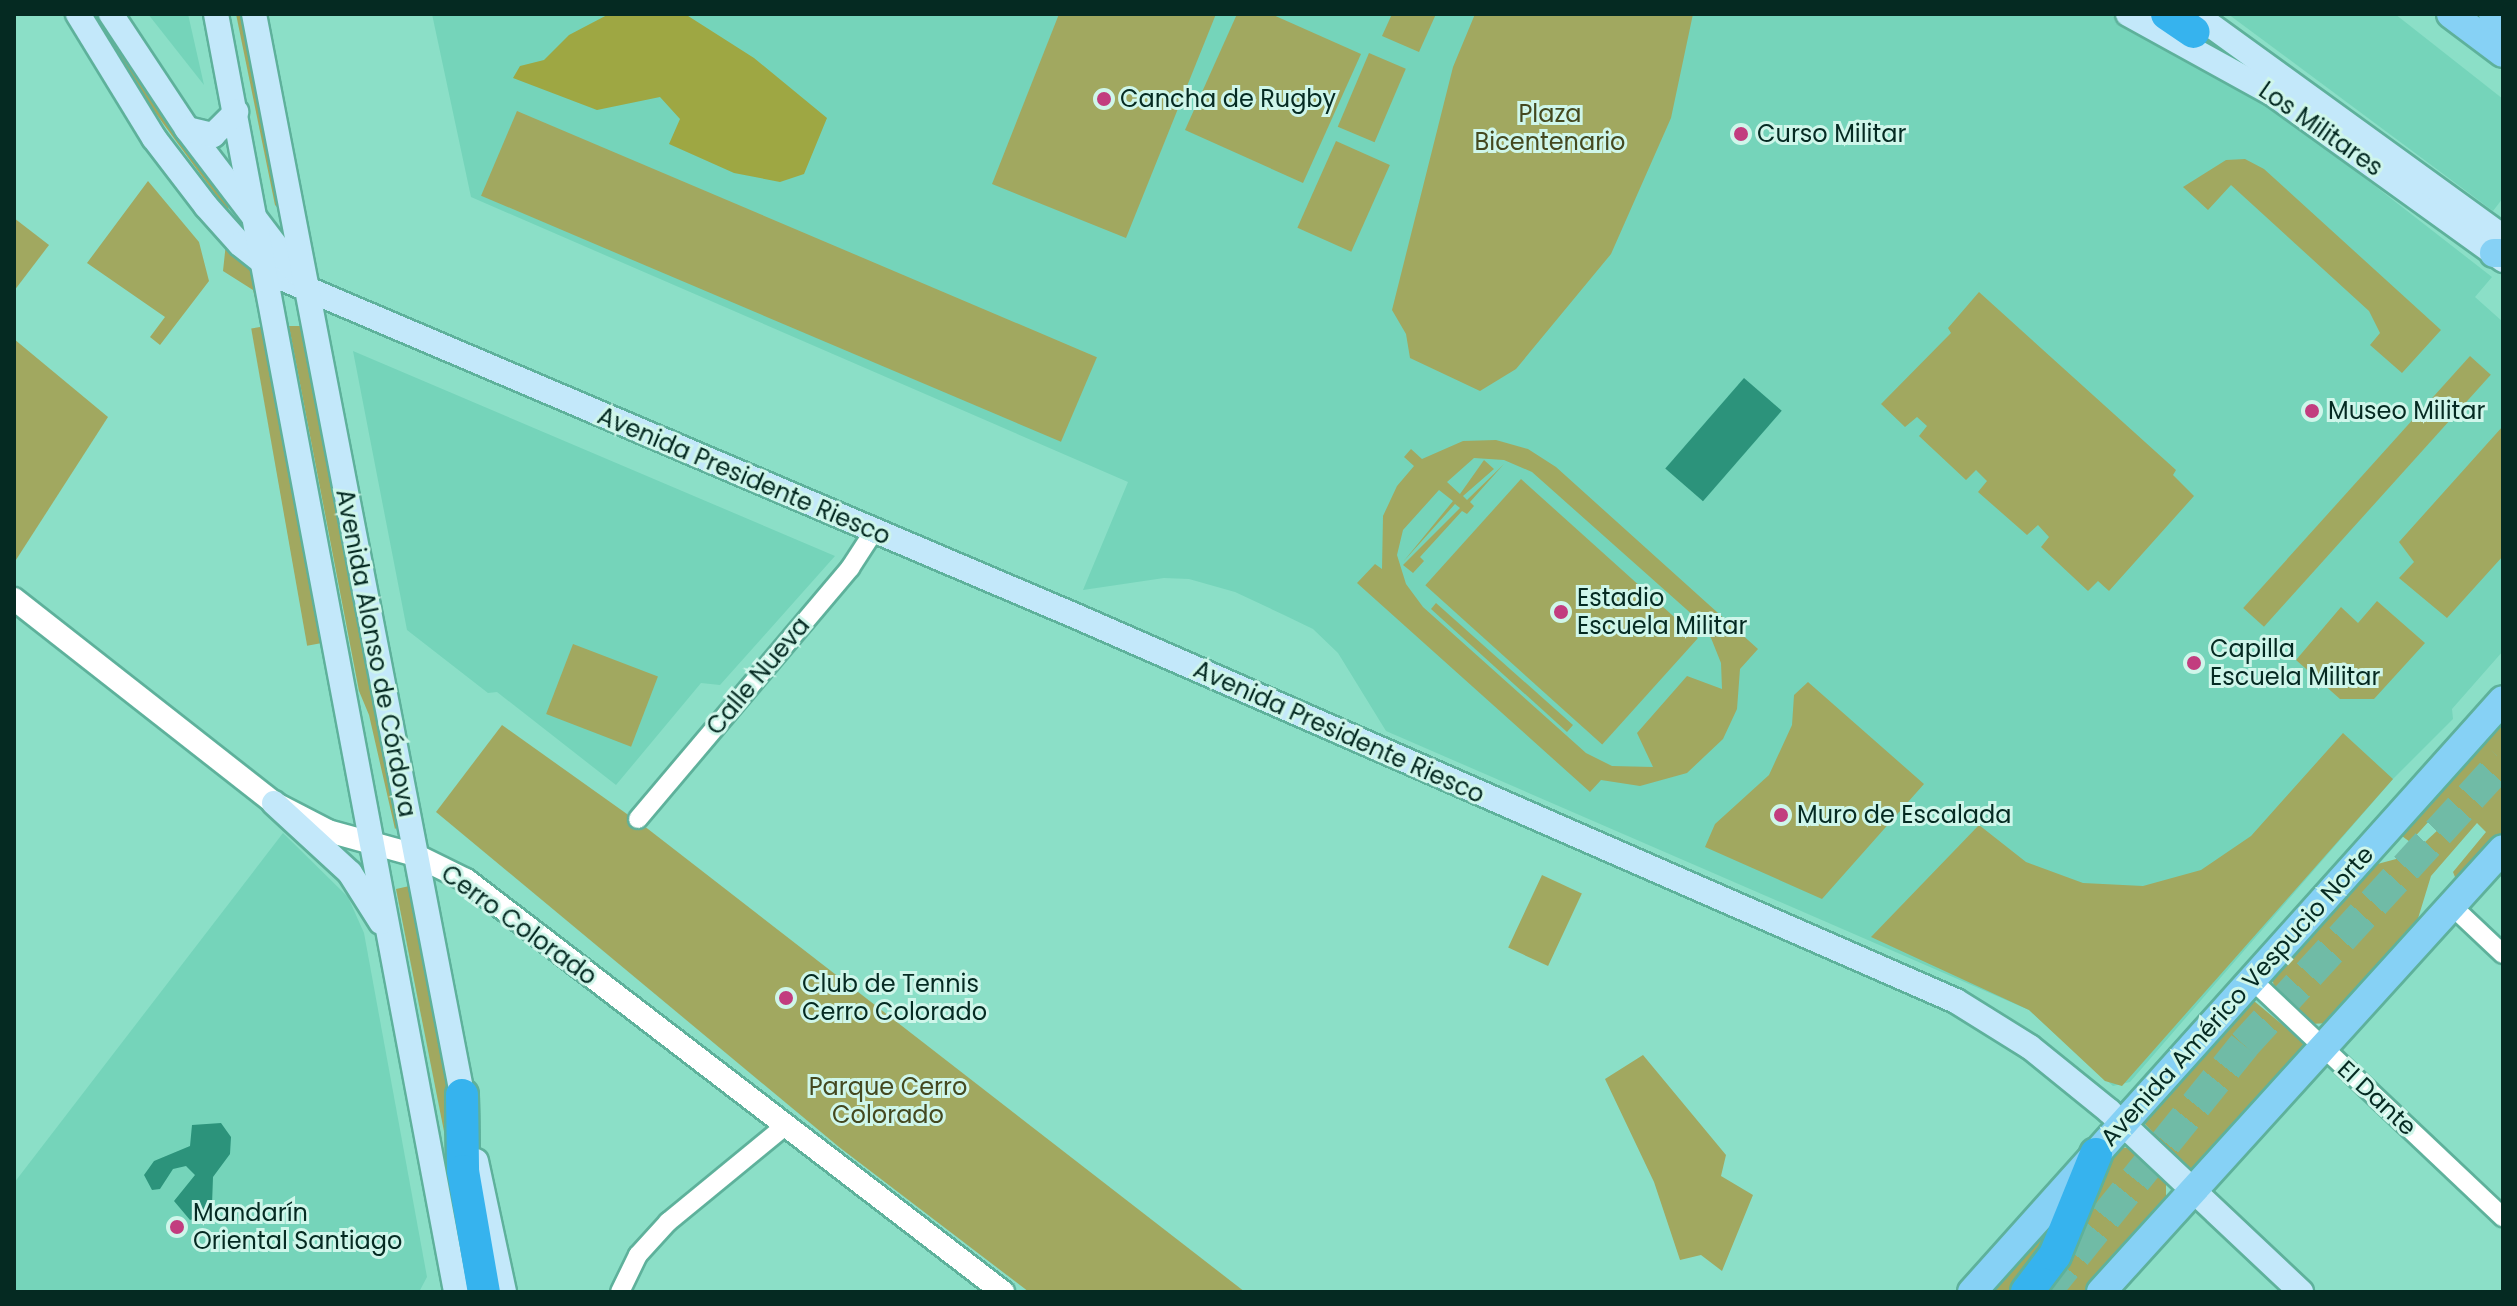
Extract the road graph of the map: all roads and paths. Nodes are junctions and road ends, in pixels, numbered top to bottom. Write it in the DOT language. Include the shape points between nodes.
graph roads {
  1 [pos="78,14"];
  2 [pos="111,14"];
  3 [pos="216,14"];
  4 [pos="254,14"];
  5 [pos="2128,14"];
  6 [pos="2167,14"];
  7 [pos="2451,14"];
  8 [pos="2493,14"];
  9 [pos="2503,22"];
  10 [pos="2195,23"];
  11 [pos="2503,53"];
  12 [pos="236,112"];
  13 [pos="187,129"];
  14 [pos="256,216"];
  15 [pos="2501,249"];
  16 [pos="265,267"];
  17 [pos="305,288"];
  18 [pos="874,531"];
  19 [pos="14,599"];
  20 [pos="2503,700"];
  21 [pos="274,803"];
  22 [pos="638,819"];
  23 [pos="373,844"];
  24 [pos="2503,849"];
  25 [pos="415,855"];
  26 [pos="2452,906"];
  27 [pos="389,936"];
  28 [pos="2503,954"];
  29 [pos="2251,979"];
  30 [pos="2322,1047"];
  31 [pos="462,1095"];
  32 [pos="2123,1124"];
  33 [pos="785,1126"];
  34 [pos="2096,1154"];
  35 [pos="2192,1190"];
  36 [pos="2503,1217"];
  37 [pos="991,1288"];
  38 [pos="456,1292"];
  39 [pos="484,1292"];
  40 [pos="504,1292"];
  41 [pos="620,1292"];
  42 [pos="1972,1292"];
  43 [pos="2027,1292"];
  44 [pos="2101,1292"];
  45 [pos="2301,1292"];
  1 -- 16 [label="main road, Avenida Presidente Riesco" via="154,138 229,234"];
  2 -- 13 [label="main road"];
  3 -- 12 [label="main road, Avenida Alonso de Córdova"];
  4 -- 17 [label="main road, Avenida Alonso de Córdova"];
  5 -- 15 [label="main road, Los Militares" via="2273,94"];
  6 -- 10 [label="highway"];
  7 -- 11 [label="main road"];
  8 -- 9 [label="main road"];
  10 -- 15 [label="main road, Los Militares"];
  12 -- 13 [label="main road" via="213,135"];
  12 -- 14 [label="main road, Avenida Alonso de Córdova"];
  13 -- 14 [label="main road"];
  14 -- 16 [label="main road, Avenida Alonso de Córdova"];
  14 -- 17 [label="main road"];
  16 -- 17 [label="main road, Avenida Presidente Riesco"];
  16 -- 23 [label="main road, Avenida Alonso de Córdova"];
  17 -- 18 [label="main road, Avenida Presidente Riesco"];
  17 -- 25 [label="main road, Avenida Alonso de Córdova"];
  18 -- 22 [label="street, Calle Nueva" via="850,568"];
  18 -- 32 [label="main road, Avenida Presidente Riesco" via="1956,1001 2030,1047"];
  19 -- 21 [label="street, Cerro Colorado"];
  20 -- 29 [label="main road, Avenida Américo Vespucio Norte"];
  21 -- 23 [label="street, Cerro Colorado" via="328,831"];
  21 -- 27 [label="main road" via="350,873"];
  23 -- 25 [label="street, Cerro Colorado"];
  23 -- 27 [label="main road, Avenida Alonso de Córdova"];
  24 -- 26 [label="main road"];
  25 -- 31 [label="main road, Avenida Alonso de Córdova"];
  25 -- 33 [label="street, Cerro Colorado" via="466,880"];
  26 -- 28 [label="street"];
  26 -- 30 [label="main road"];
  27 -- 38 [label="main road, Avenida Alonso de Córdova"];
  29 -- 30 [label="street, El Dante"];
  29 -- 32 [label="main road, Avenida Américo Vespucio Norte"];
  30 -- 35 [label="main road"];
  30 -- 36 [label="street, El Dante"];
  31 -- 39 [label="highway" via="463,1171"];
  31 -- 40 [label="main road, Avenida Alonso de Córdova"];
  32 -- 34 [label="main road, Avenida Américo Vespucio Norte"];
  32 -- 35 [label="main road, Avenida Presidente Riesco"];
  33 -- 37 [label="street, Cerro Colorado"];
  33 -- 41 [label="street" via="668,1222 638,1255"];
  34 -- 42 [label="main road, Avenida Américo Vespucio Norte"];
  34 -- 43 [label="highway" via="2055,1255"];
  35 -- 44 [label="main road"];
  35 -- 45 [label="main road, Avenida Presidente Riesco"];
}
